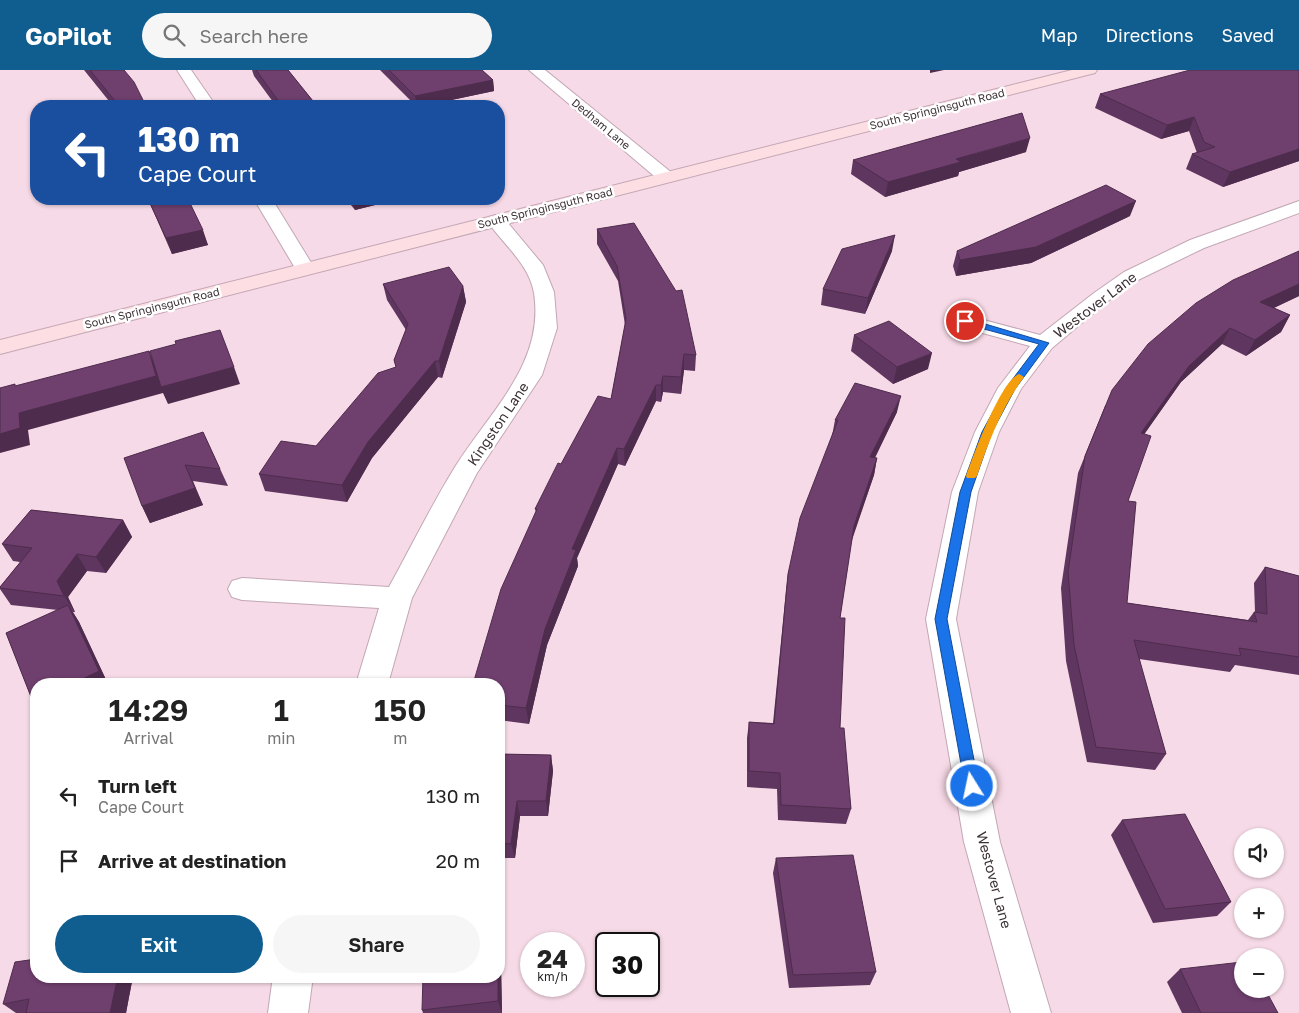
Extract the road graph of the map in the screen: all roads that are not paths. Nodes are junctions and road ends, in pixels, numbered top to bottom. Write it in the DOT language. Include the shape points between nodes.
graph roads {
  1 [pos="184,70"];
  2 [pos="536,70"];
  3 [pos="1090,70"];
  4 [pos="204,100"];
  5 [pos="666,177"];
  6 [pos="267,205"];
  7 [pos="1299,207"];
  8 [pos="496,221"];
  9 [pos="305,269"];
  10 [pos="965,321"];
  11 [pos="1044,343"];
  12 [pos="0,347"];
  13 [pos="242,589"];
  14 [pos="397,598"];
  15 [pos="374,678"];
  16 [pos="291,983"];
  17 [pos="288,1013"];
  18 [pos="1030,1013"];
  1 -- 4 [label="street"];
  2 -- 5 [label="street, Dedham Lane"];
  3 -- 5 [label="street, South Springinsguth Road"];
  5 -- 8 [label="street, South Springinsguth Road"];
  6 -- 9 [label="street"];
  7 -- 11 [label="street, Westover Lane" via="1197,244 1131,276"];
  8 -- 9 [label="street, South Springinsguth Road"];
  8 -- 14 [label="street, Kingston Lane" via="533,265 544,292 546,328 532,375 466,470"];
  9 -- 12 [label="street, South Springinsguth Road"];
  10 -- 11 [label="street"];
  11 -- 18 [label="street, Westover Lane" via="1010,388 987,432 965,492 941,619 982,842"];
  13 -- 14 [label="street"];
  14 -- 15 [label="street, Kingston Lane"];
  16 -- 17 [label="street"];
}
